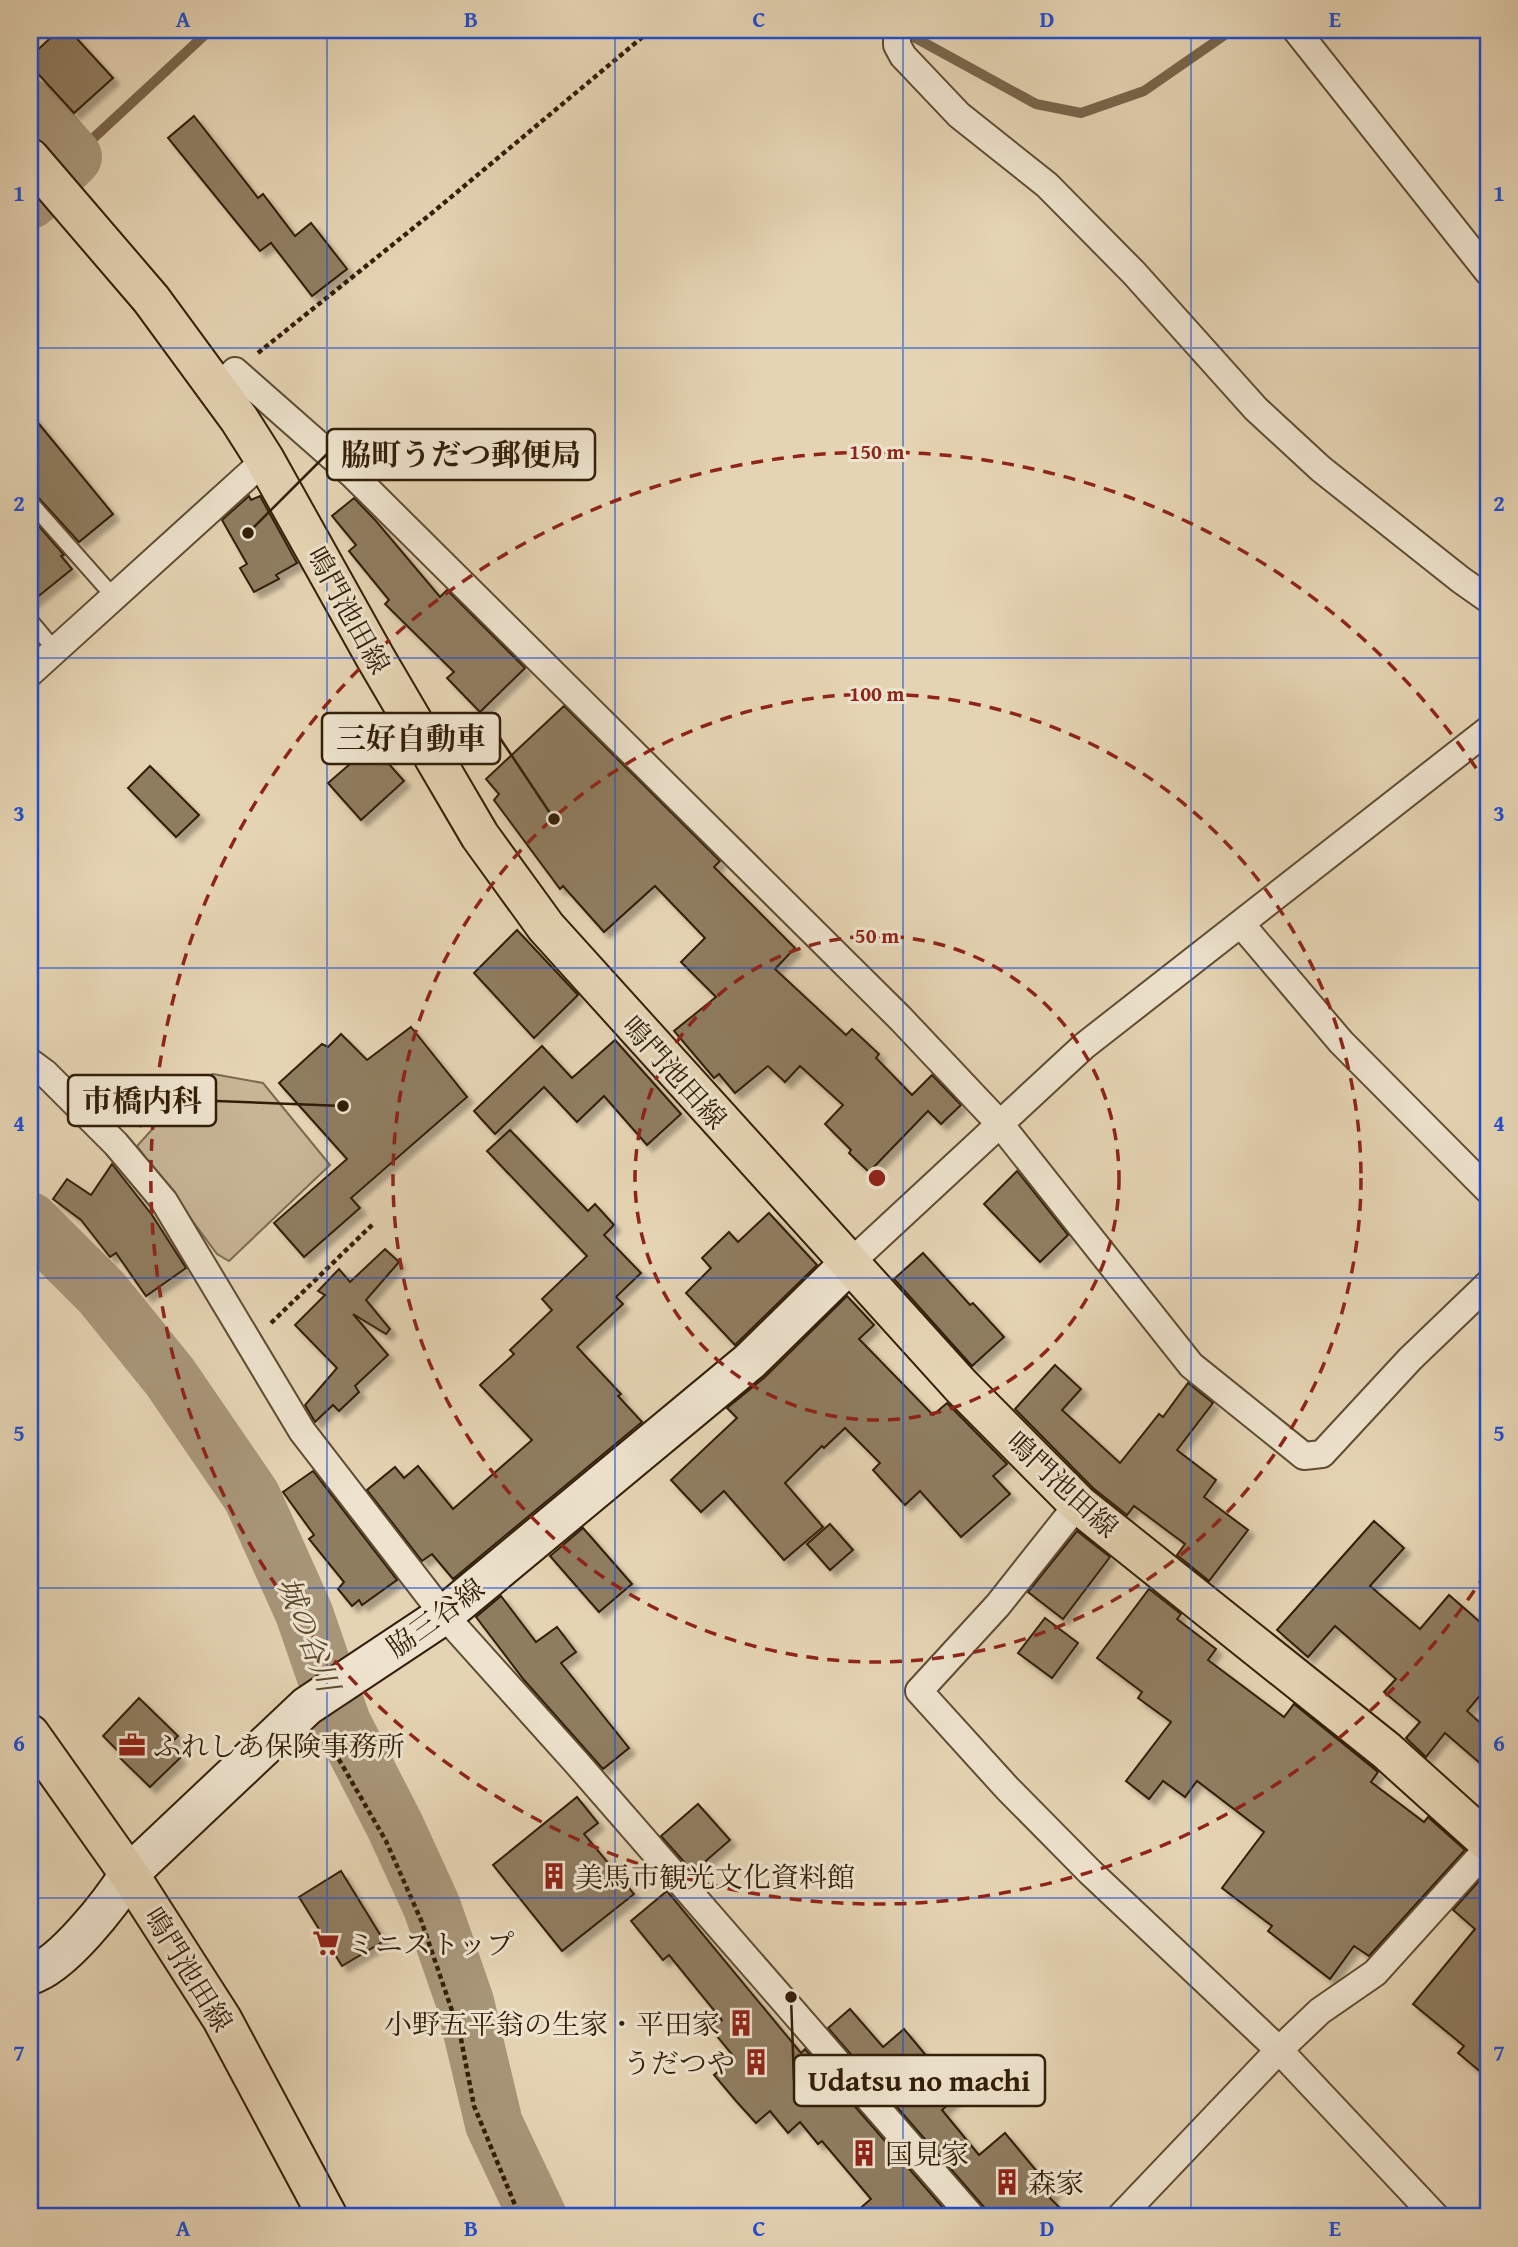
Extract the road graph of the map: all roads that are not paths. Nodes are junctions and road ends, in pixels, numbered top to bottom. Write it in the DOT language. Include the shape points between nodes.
graph roads {
  1 [pos="897,30"];
  2 [pos="1296,30"];
  3 [pos="43,174"];
  4 [pos="1488,272"];
  5 [pos="226,380"];
  6 [pos="265,460"];
  7 [pos="30,502"];
  8 [pos="114,597"];
  9 [pos="1488,599"];
  10 [pos="30,620"];
  11 [pos="55,650"];
  12 [pos="30,673"];
  13 [pos="1488,730"];
  14 [pos="1241,923"];
  15 [pos="30,1062"];
  16 [pos="1000,1124"];
  17 [pos="1488,1190"];
  18 [pos="849,1264"];
  19 [pos="1488,1284"];
  20 [pos="1078,1504"];
  21 [pos="444,1615"];
  22 [pos="30,1734"];
  23 [pos="1488,1842"];
  24 [pos="1488,1848"];
  25 [pos="129,1874"];
  26 [pos="30,1975"];
  27 [pos="1279,2050"];
  28 [pos="328,2217"];
  29 [pos="972,2217"];
  30 [pos="1120,2217"];
  31 [pos="1436,2217"];
  1 -- 9 [label="street" via="903,56 959,115 1047,185 1134,273 1256,410 1321,469"];
  2 -- 4 [label="street"];
  3 -- 5 [label="main road, 鳴門池田線"];
  5 -- 6 [label="main road, 鳴門池田線"];
  5 -- 16 [label="street" via="353,475 901,1019"];
  6 -- 8 [label="street"];
  6 -- 18 [label="main road, 鳴門池田線" via="480,836 546,926"];
  7 -- 8 [label="lane"];
  8 -- 11 [label="street"];
  10 -- 11 [label="lane"];
  11 -- 12 [label="street"];
  13 -- 14 [label="street"];
  14 -- 16 [label="street" via="1084,1046"];
  14 -- 17 [label="street" via="1341,1042"];
  15 -- 21 [label="street" via="116,1144 164,1201 302,1431"];
  16 -- 18 [label="street"];
  16 -- 19 [label="street" via="1191,1365 1304,1456 1322,1454"];
  18 -- 20 [label="main road, 鳴門池田線"];
  18 -- 21 [label="main road, 脇三谷線" via="750,1362"];
  20 -- 23 [label="main road, 鳴門池田線" via="1387,1751"];
  20 -- 27 [label="street" via="998,1605 919,1691 1090,1872"];
  21 -- 25 [label="main road, 脇三谷線" via="307,1706"];
  21 -- 29 [label="street"];
  22 -- 25 [label="main road, 鳴門池田線"];
  24 -- 27 [label="street" via="1375,1973 1320,2011"];
  25 -- 26 [label="main road, 脇三谷線" via="114,1899 67,1949 42,1972"];
  25 -- 28 [label="main road, 鳴門池田線" via="222,2019"];
  27 -- 30 [label="street"];
  27 -- 31 [label="street"];
}
